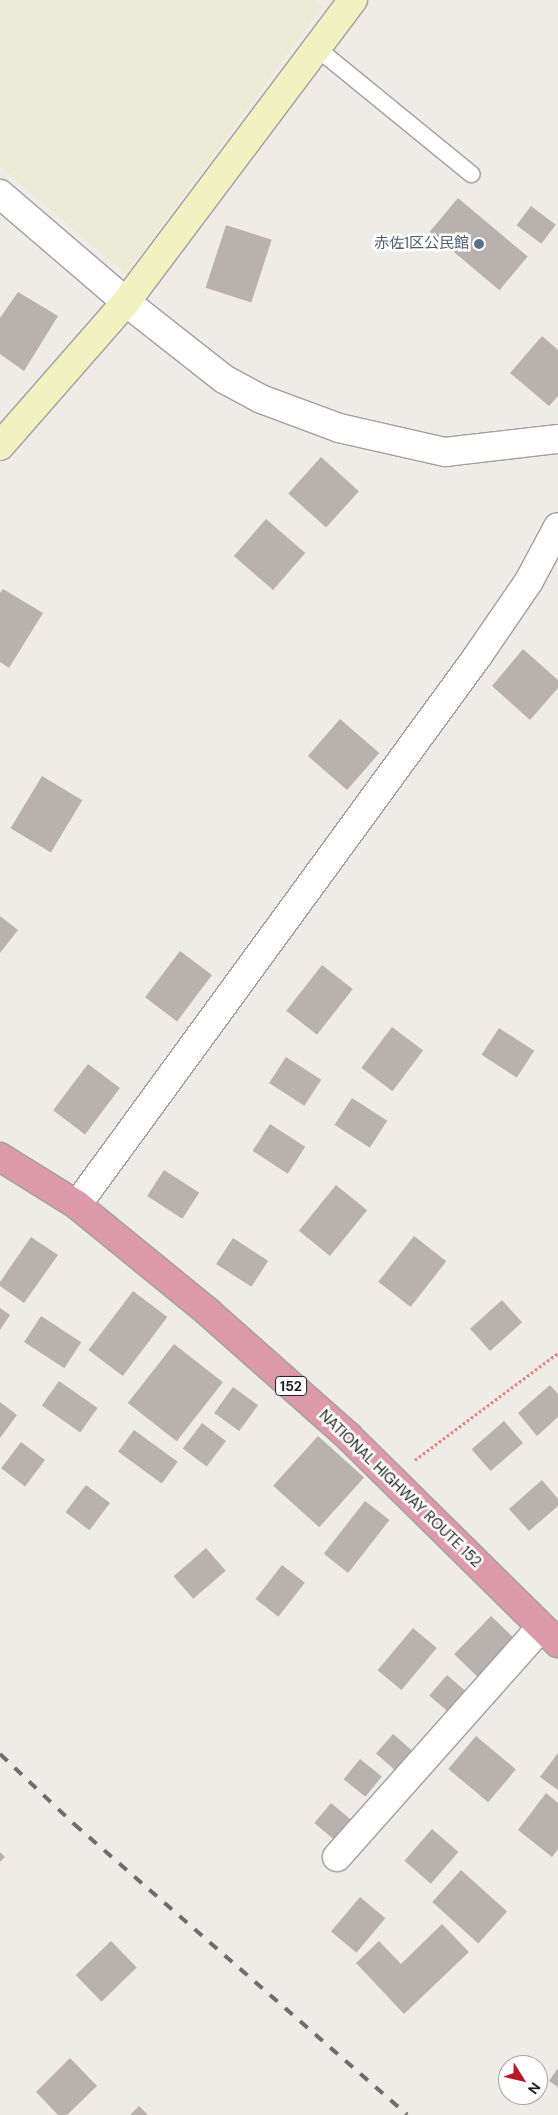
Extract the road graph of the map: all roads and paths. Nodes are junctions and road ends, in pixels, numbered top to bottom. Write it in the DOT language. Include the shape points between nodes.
graph roads {
  1 [pos="348,2"];
  2 [pos="318,49"];
  3 [pos="471,174"];
  4 [pos="0,194"];
  5 [pos="126,302"];
  6 [pos="558,440"];
  7 [pos="0,446"];
  8 [pos="558,527"];
  9 [pos="0,1156"];
  10 [pos="77,1205"];
  11 [pos="558,1353"];
  12 [pos="390,1478"];
  13 [pos="549,1635"];
  14 [pos="337,1856"];
  1 -- 2 [label="street"];
  2 -- 3 [label="lane"];
  2 -- 5 [label="street"];
  4 -- 5 [label="street"];
  5 -- 6 [label="street" via="224,379 261,399 339,428 445,452"];
  5 -- 7 [label="street"];
  8 -- 10 [label="street" via="529,581 477,657"];
  9 -- 10 [label="highway, NATIONAL HIGHWAY ROUTE 152 / 152"];
  10 -- 12 [label="highway, NATIONAL HIGHWAY ROUTE 152 / 152" via="208,1312 348,1436"];
  11 -- 12 [label="path"];
  12 -- 13 [label="highway, NATIONAL HIGHWAY ROUTE 152 / 152"];
  13 -- 14 [label="street"];
}
